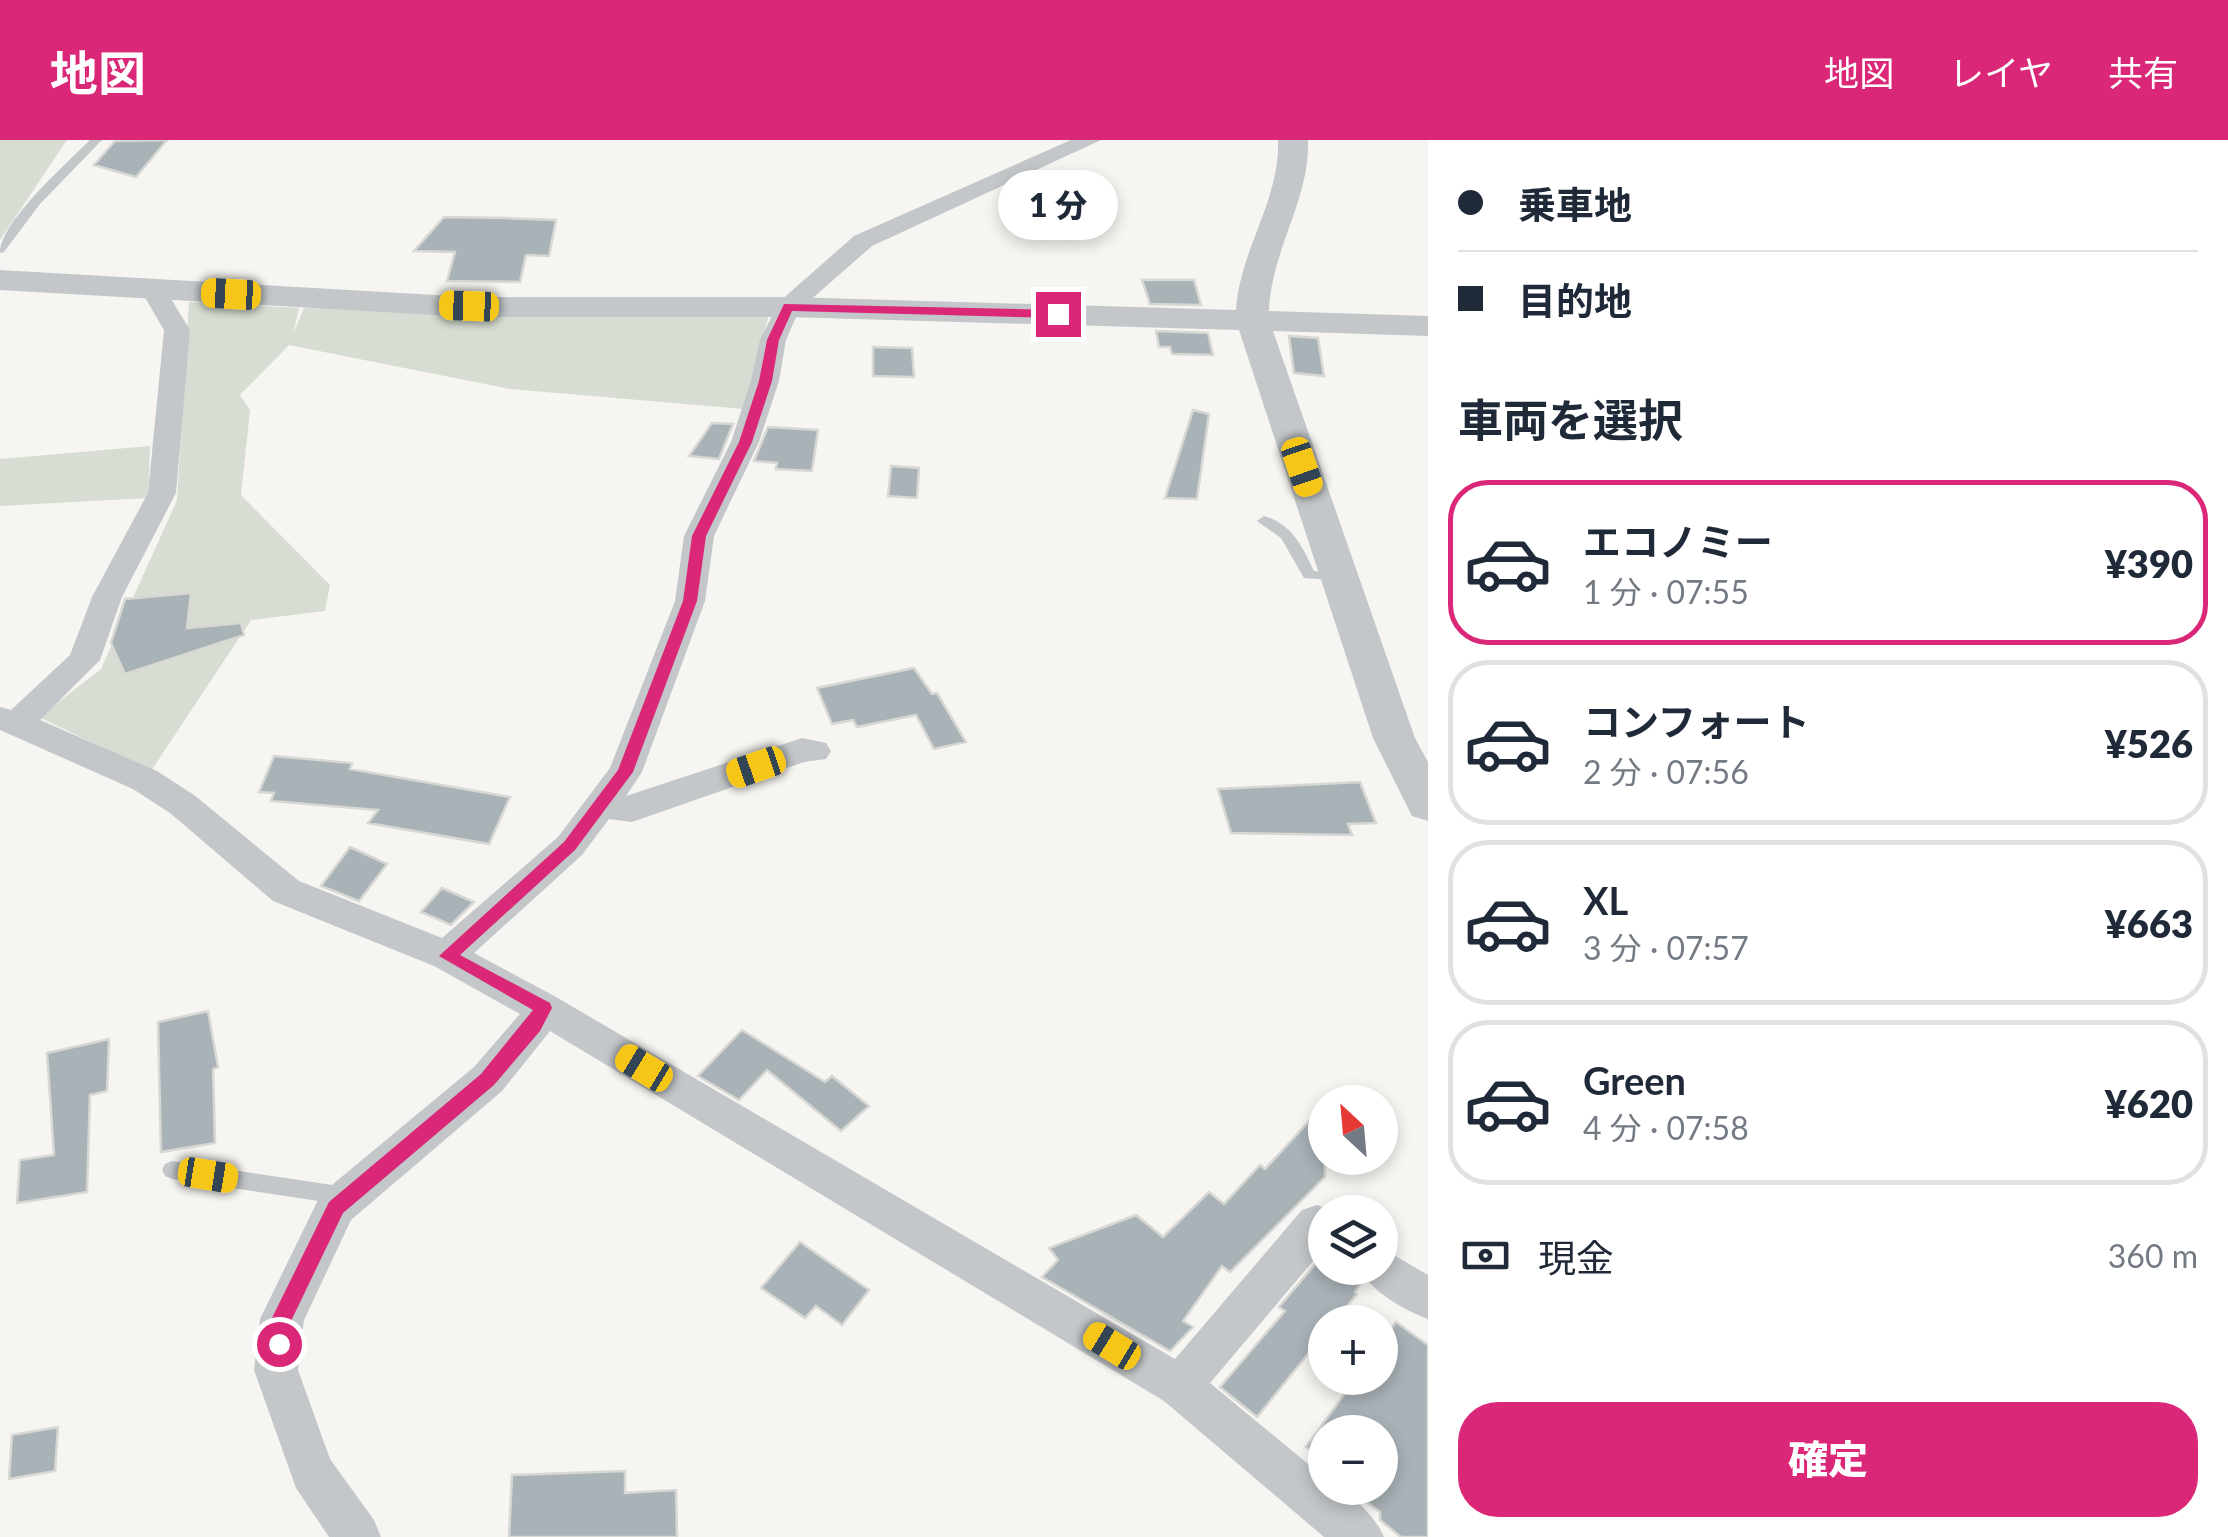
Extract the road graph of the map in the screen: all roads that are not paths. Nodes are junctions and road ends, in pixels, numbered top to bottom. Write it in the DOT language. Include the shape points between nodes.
graph roads {
  1 [pos="96,140"];
  2 [pos="1090,140"];
  3 [pos="1293,140"];
  4 [pos="0,250"];
  5 [pos="0,280"];
  6 [pos="152,289"];
  7 [pos="788,307"];
  8 [pos="1252,319"];
  9 [pos="1428,326"];
  10 [pos="1264,521"];
  11 [pos="1340,578"];
  12 [pos="9,720"];
  13 [pos="814,751"];
  14 [pos="600,805"];
  15 [pos="1428,805"];
  16 [pos="448,956"];
  17 [pos="544,1008"];
  18 [pos="172,1170"];
  19 [pos="349,1197"];
  20 [pos="1308,1235"];
  21 [pos="1398,1278"];
  22 [pos="1428,1299"];
  23 [pos="1180,1386"];
  24 [pos="357,1537"];
  25 [pos="1360,1537"];
  1 -- 4 [label="lane" via="36,201"];
  2 -- 7 [label="street" via="863,240"];
  3 -- 8 [label="street" via="1296,166 1257,269"];
  5 -- 6 [label="street"];
  6 -- 7 [label="street" via="469,306"];
  6 -- 12 [label="street" via="177,330 162,492 106,596 84,660"];
  7 -- 8 [label="street"];
  7 -- 14 [label="street" via="745,442 699,536 690,601 656,697 625,772"];
  8 -- 9 [label="street"];
  8 -- 11 [label="street"];
  10 -- 11 [label="lane" via="1290,538 1309,575"];
  11 -- 15 [label="street" via="1394,738"];
  12 -- 16 [label="street" via="157,788 286,891"];
  13 -- 14 [label="street" via="632,809"];
  14 -- 16 [label="street" via="570,846"];
  16 -- 17 [label="street"];
  17 -- 19 [label="street" via="488,1079"];
  17 -- 23 [label="street"];
  18 -- 19 [label="lane"];
  19 -- 24 [label="street" via="336,1208 282,1318 276,1370 312,1472"];
  20 -- 23 [label="street"];
  21 -- 22 [label="street"];
  23 -- 25 [label="street"];
}
